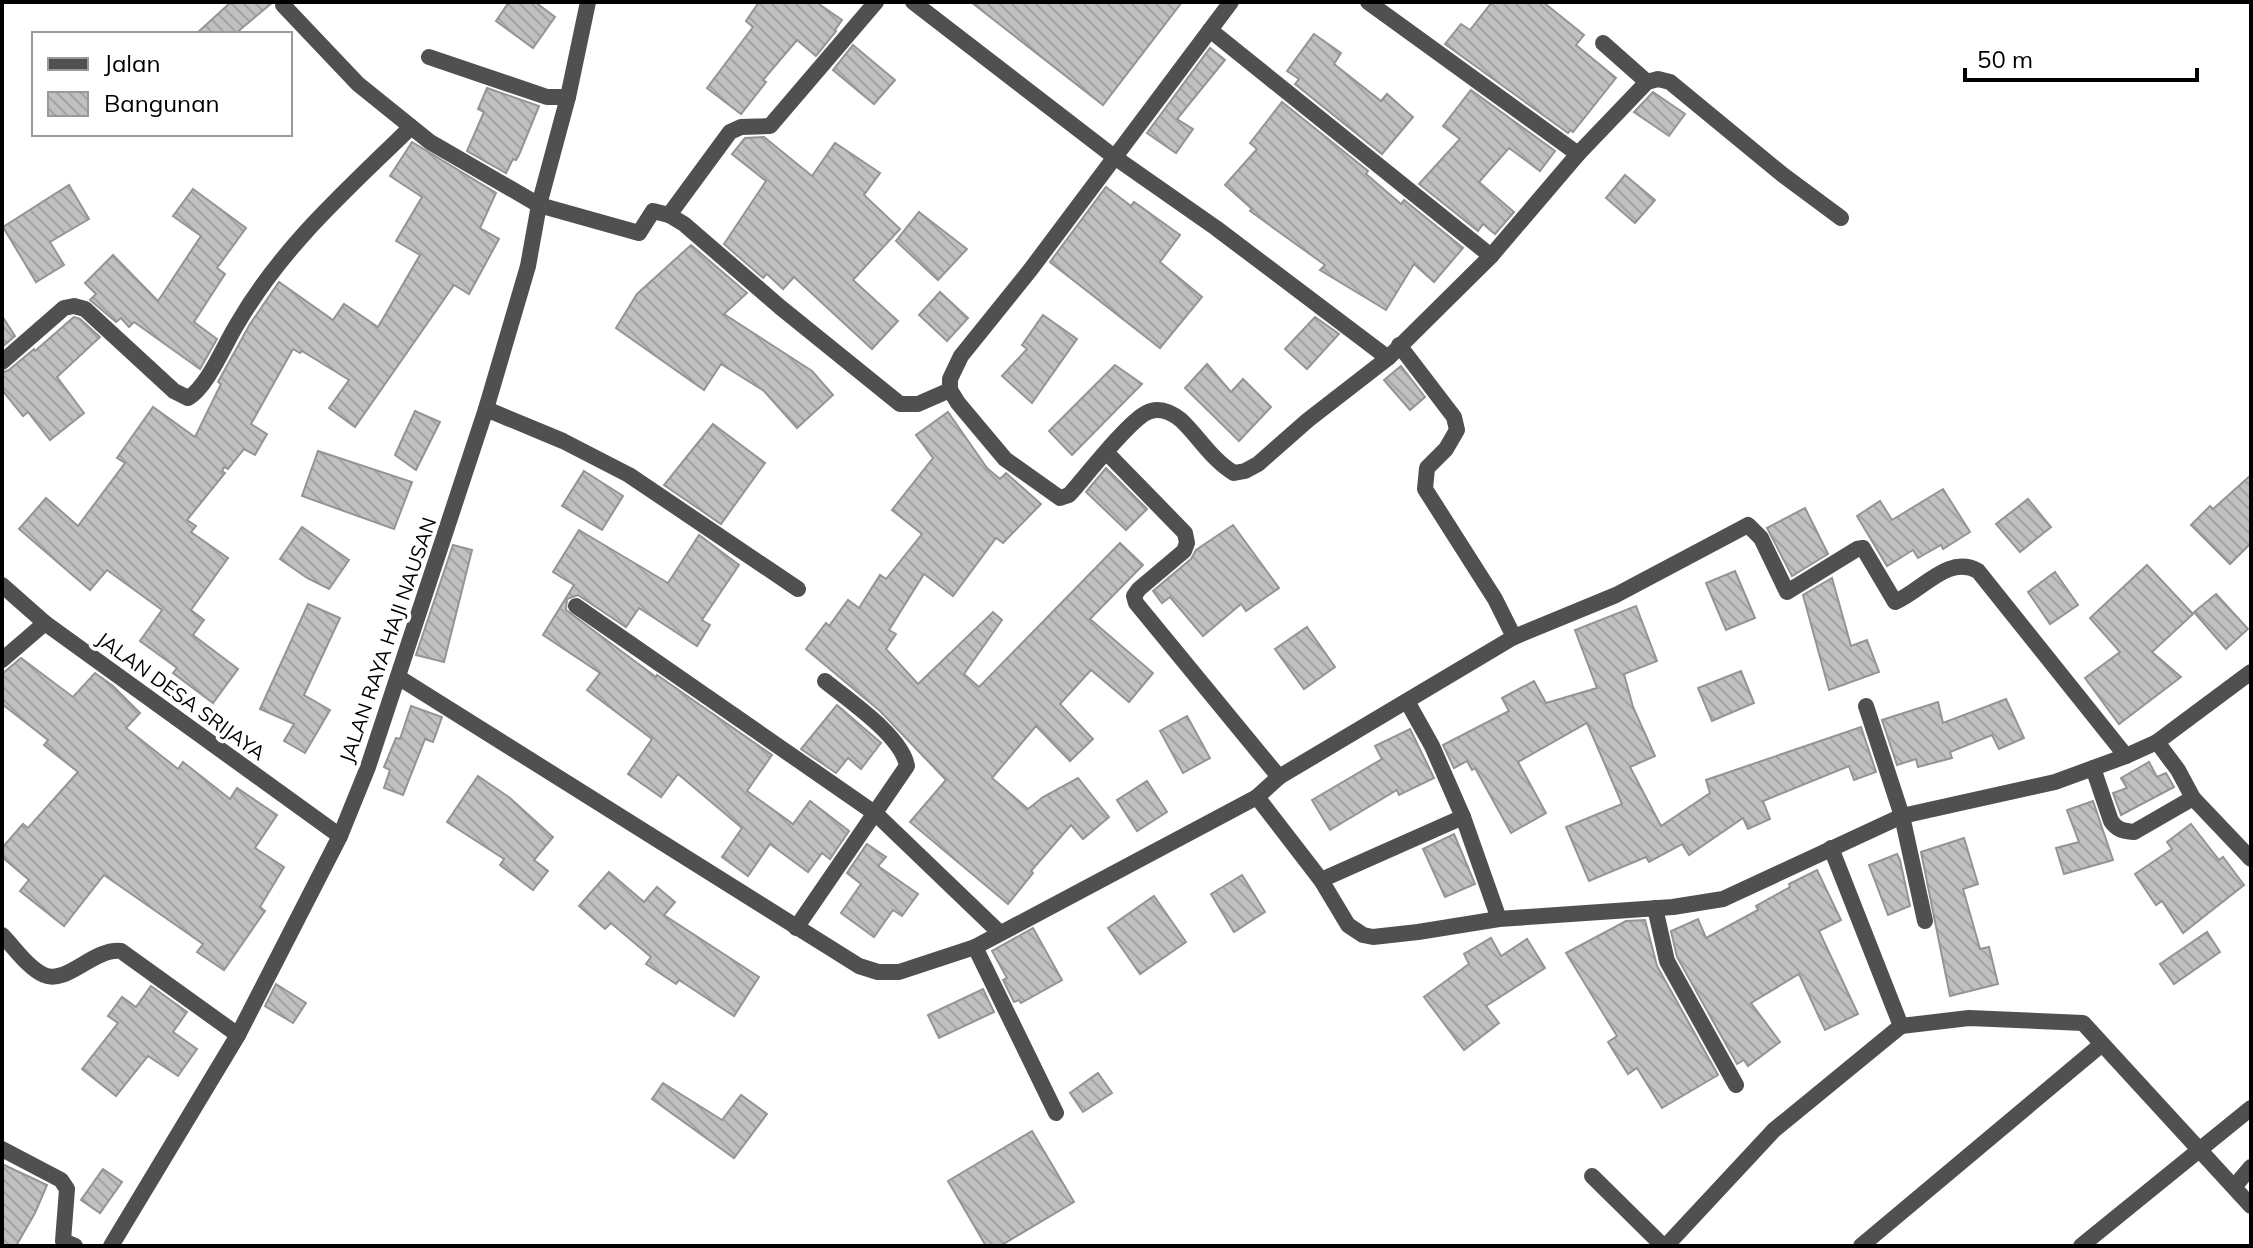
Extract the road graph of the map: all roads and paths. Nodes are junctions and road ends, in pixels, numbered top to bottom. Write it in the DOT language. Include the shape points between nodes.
graph roads {
  1 [pos="588,2"];
  2 [pos="876,2"];
  3 [pos="913,2"];
  4 [pos="1231,2"];
  5 [pos="1368,2"];
  6 [pos="283,5"];
  7 [pos="1210,30"];
  8 [pos="1603,43"];
  9 [pos="429,57"];
  10 [pos="1647,82"];
  11 [pos="568,97"];
  12 [pos="411,127"];
  13 [pos="1578,154"];
  14 [pos="1113,156"];
  15 [pos="539,205"];
  16 [pos="669,215"];
  17 [pos="1841,218"];
  18 [pos="1491,256"];
  19 [pos="1394,352"];
  20 [pos="2,362"];
  21 [pos="950,390"];
  22 [pos="486,409"];
  23 [pos="1107,453"];
  24 [pos="2,585"];
  25 [pos="798,589"];
  26 [pos="576,606"];
  27 [pos="45,623"];
  28 [pos="1514,637"];
  29 [pos="2,660"];
  30 [pos="2251,672"];
  31 [pos="398,677"];
  32 [pos="825,681"];
  33 [pos="1408,703"];
  34 [pos="1866,706"];
  35 [pos="2157,742"];
  36 [pos="2126,756"];
  37 [pos="2093,768"];
  38 [pos="1279,777"];
  39 [pos="1257,797"];
  40 [pos="2193,798"];
  41 [pos="876,814"];
  42 [pos="1902,816"];
  43 [pos="1463,817"];
  44 [pos="340,836"];
  45 [pos="1831,848"];
  46 [pos="2251,859"];
  47 [pos="1321,880"];
  48 [pos="1655,908"];
  49 [pos="1499,919"];
  50 [pos="1925,921"];
  51 [pos="796,928"];
  52 [pos="1000,933"];
  53 [pos="2,935"];
  54 [pos="975,947"];
  55 [pos="1901,1026"];
  56 [pos="238,1035"];
  57 [pos="2102,1044"];
  58 [pos="1736,1085"];
  59 [pos="2251,1108"];
  60 [pos="1056,1113"];
  61 [pos="2,1149"];
  62 [pos="2200,1150"];
  63 [pos="2251,1167"];
  64 [pos="1592,1176"];
  65 [pos="2234,1187"];
  66 [pos="2251,1206"];
  67 [pos="1867,1244"];
  68 [pos="75,1246"];
  69 [pos="111,1246"];
  70 [pos="1665,1246"];
  71 [pos="2081,1246"];
  1 -- 11 [label="street, JALAN RAYA HAJI NAUSAN"];
  2 -- 16 [label="street" via="770,126 730,132"];
  3 -- 14 [label="street"];
  4 -- 7 [label="street"];
  5 -- 13 [label="street"];
  6 -- 12 [label="street" via="358,84"];
  7 -- 14 [label="street"];
  7 -- 18 [label="street"];
  8 -- 10 [label="street"];
  9 -- 11 [label="street" via="547,97"];
  10 -- 13 [label="street"];
  10 -- 17 [label="street" via="1670,82"];
  11 -- 15 [label="street, JALAN RAYA HAJI NAUSAN"];
  12 -- 15 [label="street"];
  12 -- 20 [label="street" via="291,246 192,396 174,391 85,309 74,306 64,308"];
  13 -- 18 [label="street"];
  14 -- 19 [label="street"];
  14 -- 21 [label="street" via="961,356"];
  15 -- 16 [label="street" via="639,233 653,211"];
  15 -- 22 [label="street, JALAN RAYA HAJI NAUSAN" via="528,266"];
  16 -- 21 [label="street" via="900,404 918,404"];
  18 -- 19 [label="street"];
  19 -- 23 [label="street" via="1245,471 1234,473 1224,467 1181,420 1159,410 1147,412"];
  19 -- 28 [label="street" via="1454,417 1457,430 1427,468 1425,489"];
  21 -- 23 [label="street" via="1005,459 1060,498 1069,495"];
  22 -- 25 [label="street" via="629,475"];
  22 -- 31 [label="street, JALAN RAYA HAJI NAUSAN"];
  23 -- 38 [label="street" via="1185,533 1187,543 1139,589 1136,603"];
  24 -- 27 [label="street, JALAN DESA SRIJAYA"];
  26 -- 41 [label="street"];
  27 -- 29 [label="street"];
  27 -- 44 [label="street, JALAN DESA SRIJAYA"];
  28 -- 33 [label="street"];
  28 -- 36 [label="street" via="1616,595 1748,525 1761,538 1787,592 1863,548 1895,602 1963,564 1978,571"];
  30 -- 35 [label="street"];
  31 -- 44 [label="street, JALAN RAYA HAJI NAUSAN"];
  31 -- 51 [label="street"];
  32 -- 41 [label="street" via="874,722 906,762"];
  33 -- 38 [label="street"];
  33 -- 43 [label="street"];
  34 -- 42 [label="street"];
  35 -- 36 [label="street"];
  35 -- 40 [label="street"];
  36 -- 37 [label="street"];
  37 -- 40 [label="street" via="2111,821 2123,831 2134,832"];
  37 -- 42 [label="street" via="2055,782"];
  38 -- 39 [label="street"];
  39 -- 47 [label="street"];
  39 -- 52 [label="street"];
  40 -- 46 [label="street"];
  41 -- 51 [label="street"];
  41 -- 52 [label="street"];
  42 -- 45 [label="street"];
  42 -- 50 [label="street"];
  43 -- 47 [label="street"];
  43 -- 49 [label="street"];
  44 -- 56 [label="street, JALAN RAYA HAJI NAUSAN"];
  45 -- 48 [label="street" via="1723,899"];
  45 -- 55 [label="street"];
  47 -- 49 [label="street" via="1348,925 1363,935"];
  48 -- 49 [label="street"];
  48 -- 58 [label="street" via="1667,961"];
  51 -- 54 [label="street" via="878,972 910,970"];
  52 -- 54 [label="street"];
  53 -- 56 [label="street" via="40,973 53,978 102,952 121,951"];
  54 -- 60 [label="street"];
  55 -- 57 [label="street" via="1969,1018 2083,1023"];
  55 -- 70 [label="street" via="1774,1130"];
  56 -- 69 [label="street, JALAN RAYA HAJI NAUSAN"];
  57 -- 62 [label="street"];
  57 -- 67 [label="street"];
  59 -- 62 [label="street"];
  61 -- 68 [label="street" via="61,1180 67,1189 63,1241"];
  62 -- 65 [label="street"];
  62 -- 71 [label="street"];
  63 -- 65 [label="street"];
  64 -- 70 [label="street"];
  65 -- 66 [label="street"];
}
